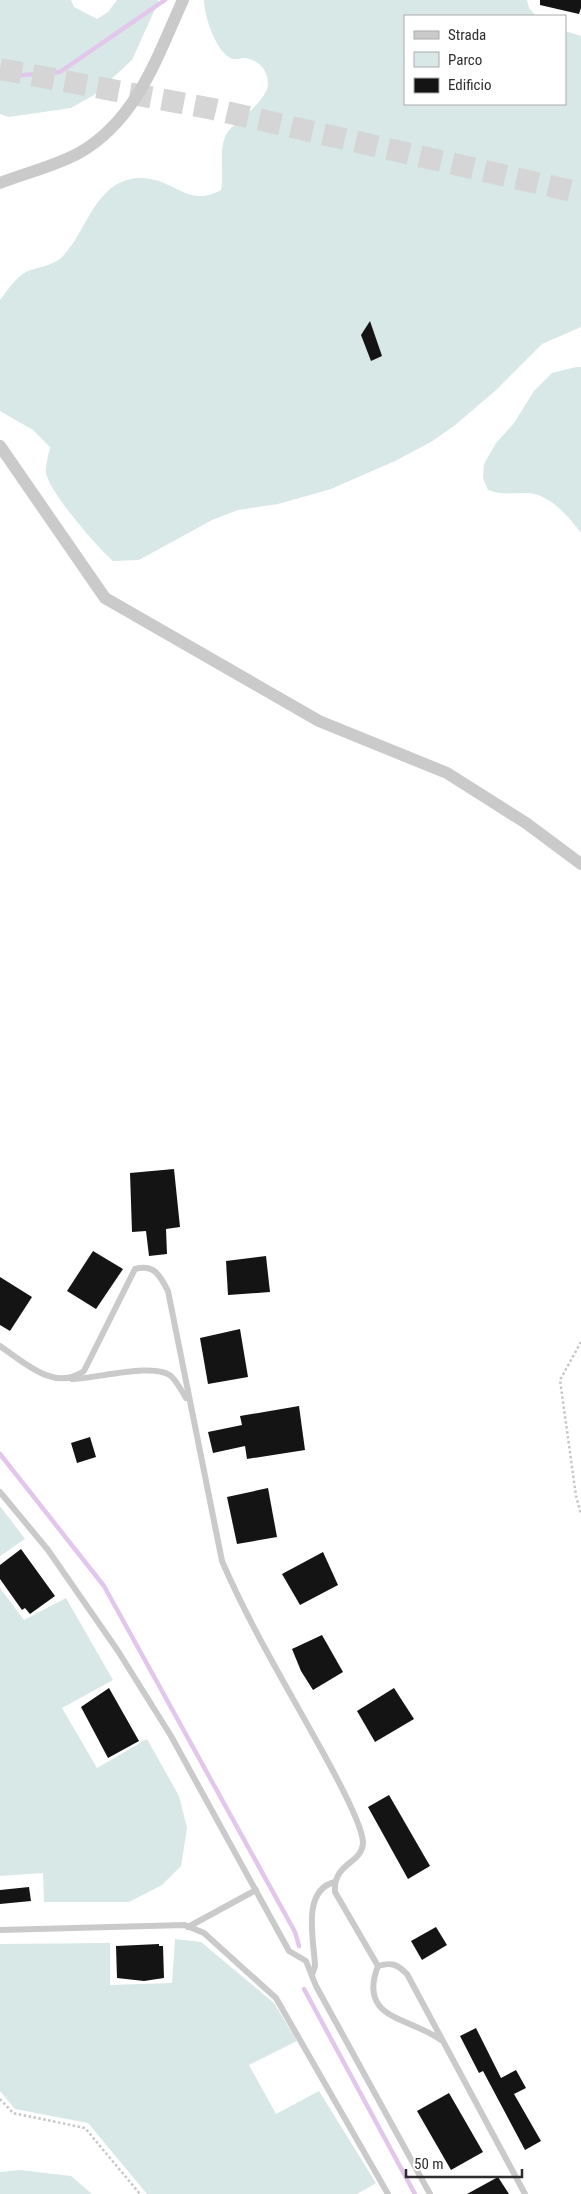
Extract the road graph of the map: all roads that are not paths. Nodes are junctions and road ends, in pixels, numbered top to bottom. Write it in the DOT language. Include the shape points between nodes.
graph roads {
  1 [pos="183,0"];
  2 [pos="0,183"];
  3 [pos="0,446"];
  4 [pos="581,864"];
  5 [pos="0,1346"];
  6 [pos="61,1380"];
  7 [pos="190,1404"];
  8 [pos="0,1492"];
  9 [pos="334,1882"];
  10 [pos="256,1890"];
  11 [pos="188,1927"];
  12 [pos="0,1930"];
  13 [pos="378,1966"];
  14 [pos="312,1975"];
  15 [pos="441,2040"];
  16 [pos="388,2194"];
  17 [pos="430,2194"];
  18 [pos="525,2194"];
  1 -- 2 [label="street" via="145,85 121,120 79,152"];
  3 -- 4 [label="street" via="105,598 319,721 447,773 526,823"];
  5 -- 6 [label="lane" via="39,1372"];
  6 -- 7 [label="lane" via="162,1371 170,1376"];
  6 -- 7 [label="lane" via="74,1378 84,1371 135,1269 144,1266 155,1270 168,1291"];
  7 -- 9 [label="lane" via="222,1561 238,1598 340,1784 360,1832 363,1842 359,1854 339,1872"];
  8 -- 10 [label="lane" via="48,1550 118,1651 171,1736"];
  9 -- 13 [label="lane" via="336,1892"];
  9 -- 14 [label="lane" via="316,1893 312,1906 315,1966"];
  10 -- 11 [label="lane"];
  10 -- 14 [label="lane" via="289,1951 306,1961"];
  11 -- 12 [label="lane"];
  11 -- 16 [label="lane" via="214,1941 276,1998"];
  13 -- 15 [label="lane" via="388,1963 406,1974"];
  13 -- 15 [label="lane" via="372,1988 381,2009"];
  14 -- 17 [label="lane"];
  15 -- 18 [label="lane"];
}
